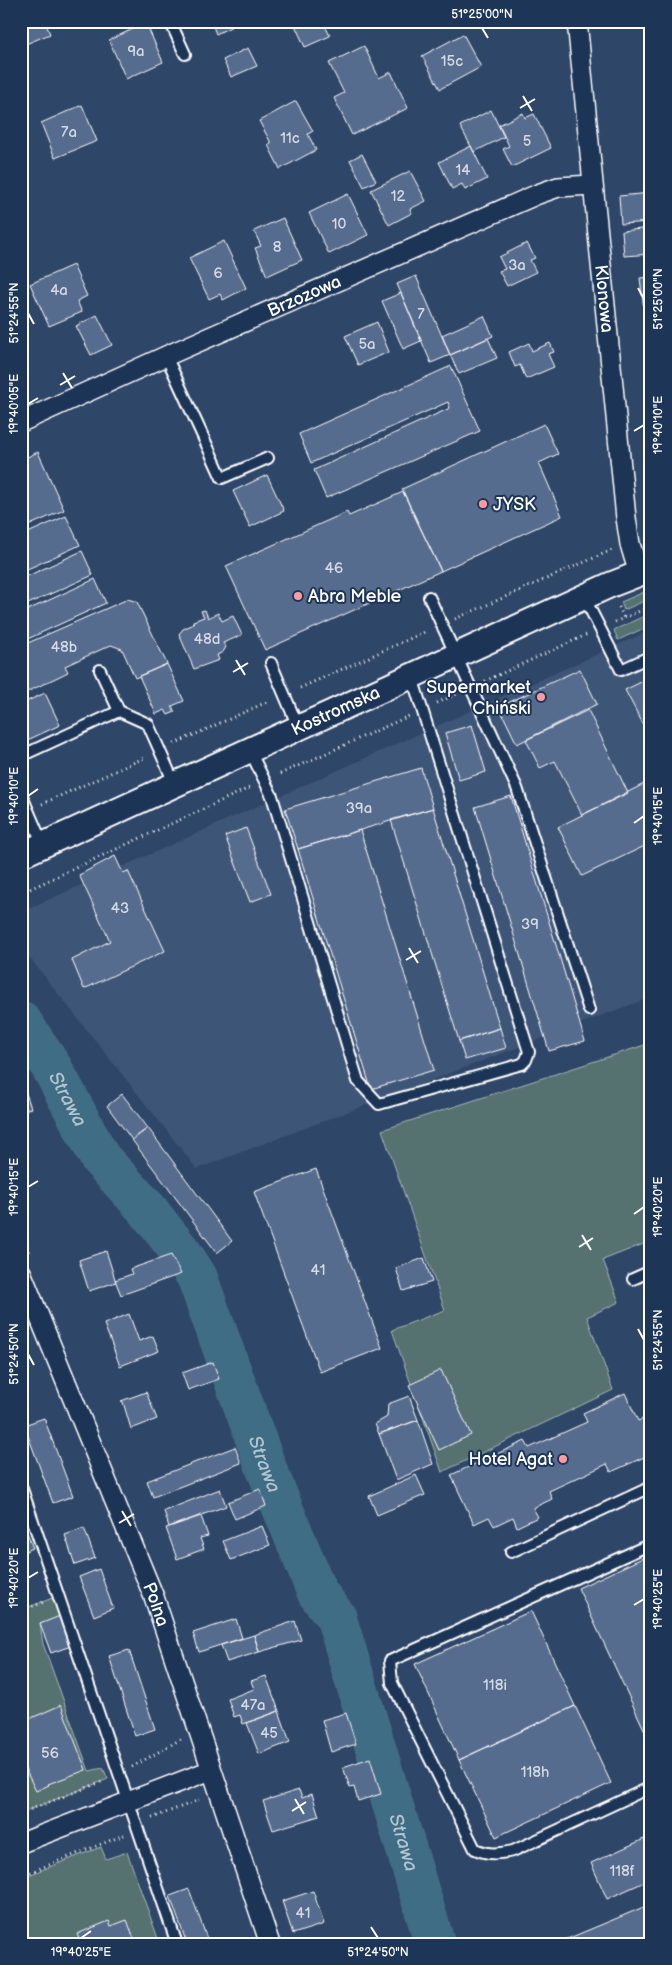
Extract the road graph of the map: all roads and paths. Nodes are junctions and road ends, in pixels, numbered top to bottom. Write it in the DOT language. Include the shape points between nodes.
graph roads {
  1 [pos="170,21"];
  2 [pos="577,21"];
  3 [pos="185,54"];
  4 [pos="592,185"];
  5 [pos="166,356"];
  6 [pos="21,422"];
  7 [pos="268,458"];
  8 [pos="630,544"];
  9 [pos="645,571"];
  10 [pos="429,597"];
  11 [pos="584,598"];
  12 [pos="651,606"];
  13 [pos="441,625"];
  14 [pos="600,629"];
  15 [pos="651,656"];
  16 [pos="455,657"];
  17 [pos="271,663"];
  18 [pos="100,670"];
  19 [pos="412,677"];
  20 [pos="470,688"];
  21 [pos="284,695"];
  22 [pos="422,710"];
  23 [pos="119,711"];
  24 [pos="299,729"];
  25 [pos="160,750"];
  26 [pos="250,751"];
  27 [pos="21,756"];
  28 [pos="264,781"];
  29 [pos="175,785"];
  30 [pos="21,794"];
  31 [pos="28,810"];
  32 [pos="44,845"];
  33 [pos="21,855"];
  34 [pos="21,893"];
  35 [pos="589,1010"];
  36 [pos="651,1271"];
  37 [pos="21,1272"];
  38 [pos="632,1279"];
  39 [pos="21,1486"];
  40 [pos="651,1487"];
  41 [pos="651,1544"];
  42 [pos="511,1552"];
  43 [pos="58,1596"];
  44 [pos="21,1605"];
  45 [pos="22,1610"];
  46 [pos="211,1770"];
  47 [pos="651,1787"];
  48 [pos="202,1798"];
  49 [pos="128,1801"];
  50 [pos="138,1830"];
  51 [pos="21,1844"];
  52 [pos="21,1876"];
  53 [pos="177,1944"];
  54 [pos="270,1944"];
  1 -- 3 [label="lane"];
  2 -- 4 [label="street, Klonowa"];
  4 -- 5 [label="street, Brzozowa" via="558,188 538,194"];
  4 -- 8 [label="street, Klonowa"];
  5 -- 6 [label="street, Brzozowa"];
  5 -- 7 [label="lane" via="222,478"];
  8 -- 9 [label="street, Klonowa"];
  8 -- 13 [label="path"];
  9 -- 11 [label="street, Kostromska"];
  10 -- 13 [label="lane"];
  11 -- 14 [label="lane"];
  11 -- 16 [label="street, Kostromska"];
  12 -- 14 [label="path"];
  13 -- 16 [label="lane"];
  13 -- 21 [label="path"];
  14 -- 15 [label="lane" via="621,670"];
  14 -- 20 [label="path"];
  16 -- 19 [label="street, Kostromska"];
  16 -- 20 [label="lane"];
  17 -- 21 [label="lane"];
  18 -- 23 [label="lane"];
  19 -- 22 [label="lane"];
  19 -- 24 [label="street, Kostromska"];
  20 -- 22 [label="path"];
  20 -- 35 [label="lane" via="517,788"];
  21 -- 24 [label="lane"];
  21 -- 25 [label="path"];
  22 -- 28 [label="path"];
  22 -- 28 [label="lane" via="529,1052 522,1064 379,1104 358,1081 272,796"];
  23 -- 25 [label="lane" via="148,724"];
  23 -- 27 [label="lane"];
  24 -- 26 [label="street, Kostromska"];
  25 -- 29 [label="lane"];
  25 -- 31 [label="path"];
  26 -- 28 [label="lane"];
  26 -- 29 [label="street, Kostromska"];
  28 -- 34 [label="path"];
  29 -- 32 [label="street, Kostromska"];
  30 -- 31 [label="lane"];
  31 -- 32 [label="lane"];
  32 -- 33 [label="street, Kostromska"];
  36 -- 38 [label="lane"];
  37 -- 46 [label="street, Polna" via="151,1590"];
  39 -- 43 [label="lane"];
  40 -- 42 [label="lane"];
  41 -- 47 [label="lane" via="390,1662 392,1683 470,1840 480,1852 496,1855 513,1851"];
  43 -- 45 [label="path"];
  43 -- 49 [label="lane"];
  44 -- 45 [label="path"];
  46 -- 49 [label="street"];
  46 -- 54 [label="street, Polna"];
  48 -- 50 [label="path" via="146,1820"];
  49 -- 50 [label="lane"];
  49 -- 51 [label="street"];
  50 -- 52 [label="path"];
  50 -- 53 [label="lane"];
}
